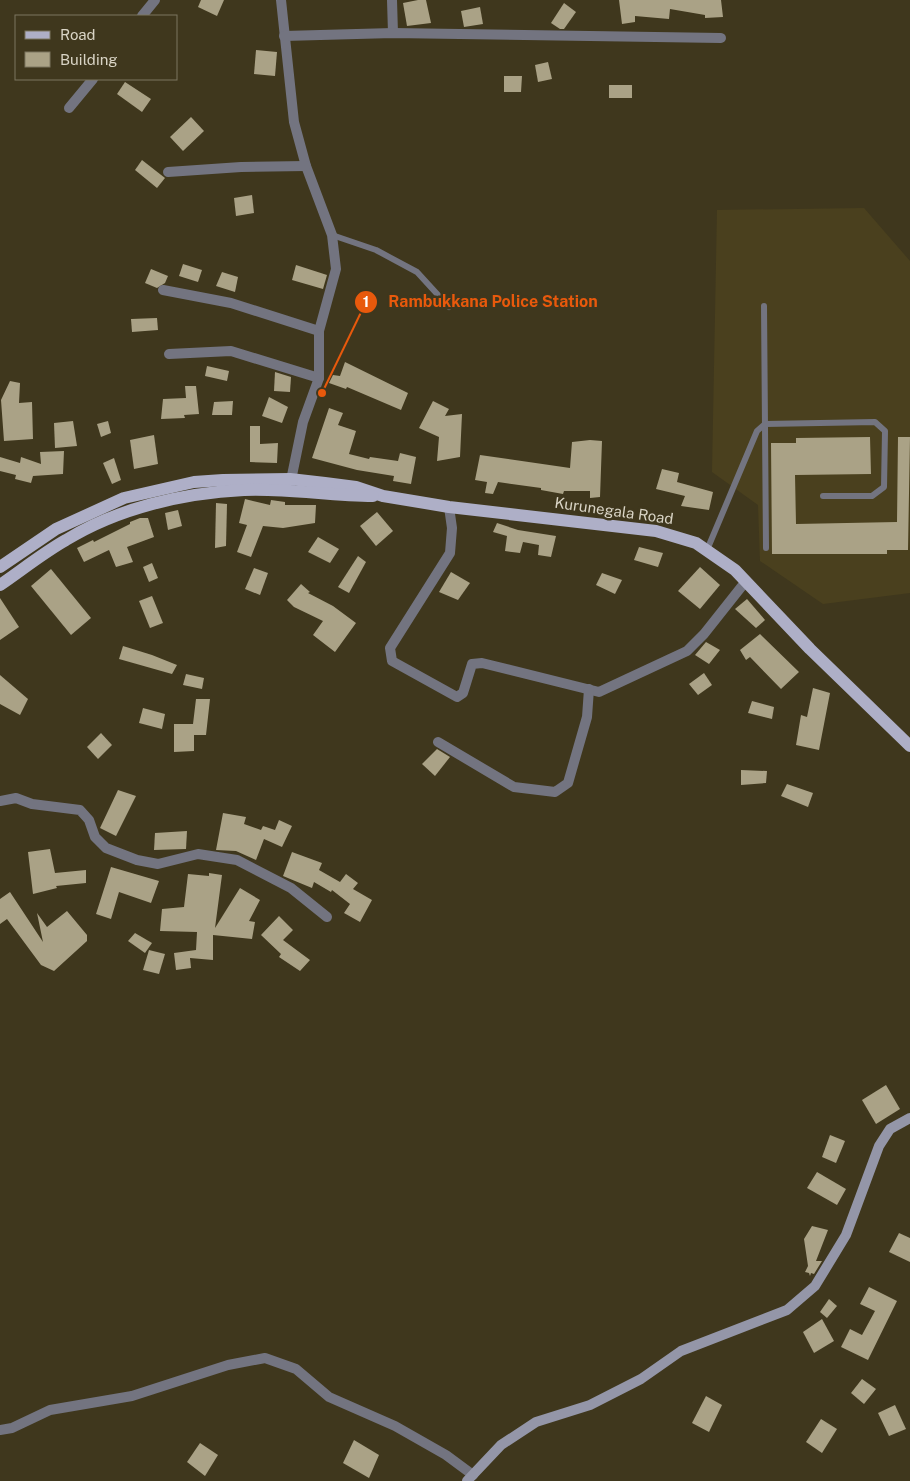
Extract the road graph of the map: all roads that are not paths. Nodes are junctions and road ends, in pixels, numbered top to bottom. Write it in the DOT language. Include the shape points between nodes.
graph roads {
  1 [pos="155,0"];
  2 [pos="281,0"];
  3 [pos="392,0"];
  4 [pos="143,15"];
  5 [pos="393,33"];
  6 [pos="284,36"];
  7 [pos="721,38"];
  8 [pos="91,80"];
  9 [pos="69,108"];
  10 [pos="306,166"];
  11 [pos="168,172"];
  12 [pos="332,235"];
  13 [pos="163,290"];
  14 [pos="764,306"];
  15 [pos="449,307"];
  16 [pos="319,331"];
  17 [pos="169,354"];
  18 [pos="319,378"];
  19 [pos="765,424"];
  20 [pos="290,485"];
  21 [pos="823,496"];
  22 [pos="449,507"];
  23 [pos="766,548"];
  24 [pos="707,550"];
  25 [pos="0,567"];
  26 [pos="746,581"];
  27 [pos="0,585"];
  28 [pos="589,689"];
  29 [pos="438,742"];
  30 [pos="910,746"];
  31 [pos="0,801"];
  32 [pos="327,917"];
  33 [pos="910,1118"];
  34 [pos="0,1430"];
  35 [pos="470,1478"];
  1 -- 4 [label="street"];
  2 -- 6 [label="street"];
  3 -- 5 [label="street"];
  5 -- 6 [label="street"];
  5 -- 7 [label="street"];
  6 -- 10 [label="street" via="294,122"];
  8 -- 9 [label="street"];
  10 -- 11 [label="street"];
  10 -- 12 [label="street"];
  12 -- 15 [label="lane" via="376,250 417,272"];
  12 -- 16 [label="street" via="336,269"];
  13 -- 16 [label="street" via="231,303"];
  14 -- 19 [label="lane"];
  16 -- 18 [label="street"];
  17 -- 18 [label="street" via="231,350"];
  18 -- 20 [label="street" via="303,422"];
  19 -- 21 [label="lane" via="874,422 885,431 884,486 872,496"];
  19 -- 23 [label="lane"];
  19 -- 24 [label="lane" via="757,430"];
  20 -- 22 [label="main road, Kurunegala Road"];
  20 -- 25 [label="main road, Kurunegala Road" via="194,482 124,498 56,529"];
  20 -- 27 [label="main road, Kurunegala Road" via="218,492 128,512 66,539"];
  22 -- 24 [label="main road, Kurunegala Road" via="656,531 682,537"];
  22 -- 28 [label="street" via="452,528 450,553 390,648 392,661 457,697 463,693 472,664"];
  24 -- 26 [label="main road, Kurunegala Road"];
  26 -- 28 [label="street" via="687,651 599,692"];
  26 -- 30 [label="main road, Kurunegala Road" via="810,649"];
  28 -- 29 [label="street" via="587,717 568,783 554,792 514,787"];
  31 -- 32 [label="street" via="16,798 32,804 80,810 89,820 94,837 106,848 137,860 158,864 198,854 237,860 291,888"];
  33 -- 35 [label="street" via="890,1129 879,1146 846,1235 815,1286 787,1310 681,1351 640,1379 590,1405 536,1422 501,1445"];
  34 -- 35 [label="street" via="12,1428 50,1410 132,1396 228,1365 265,1358 296,1369 329,1397 395,1426 446,1455"];
}
